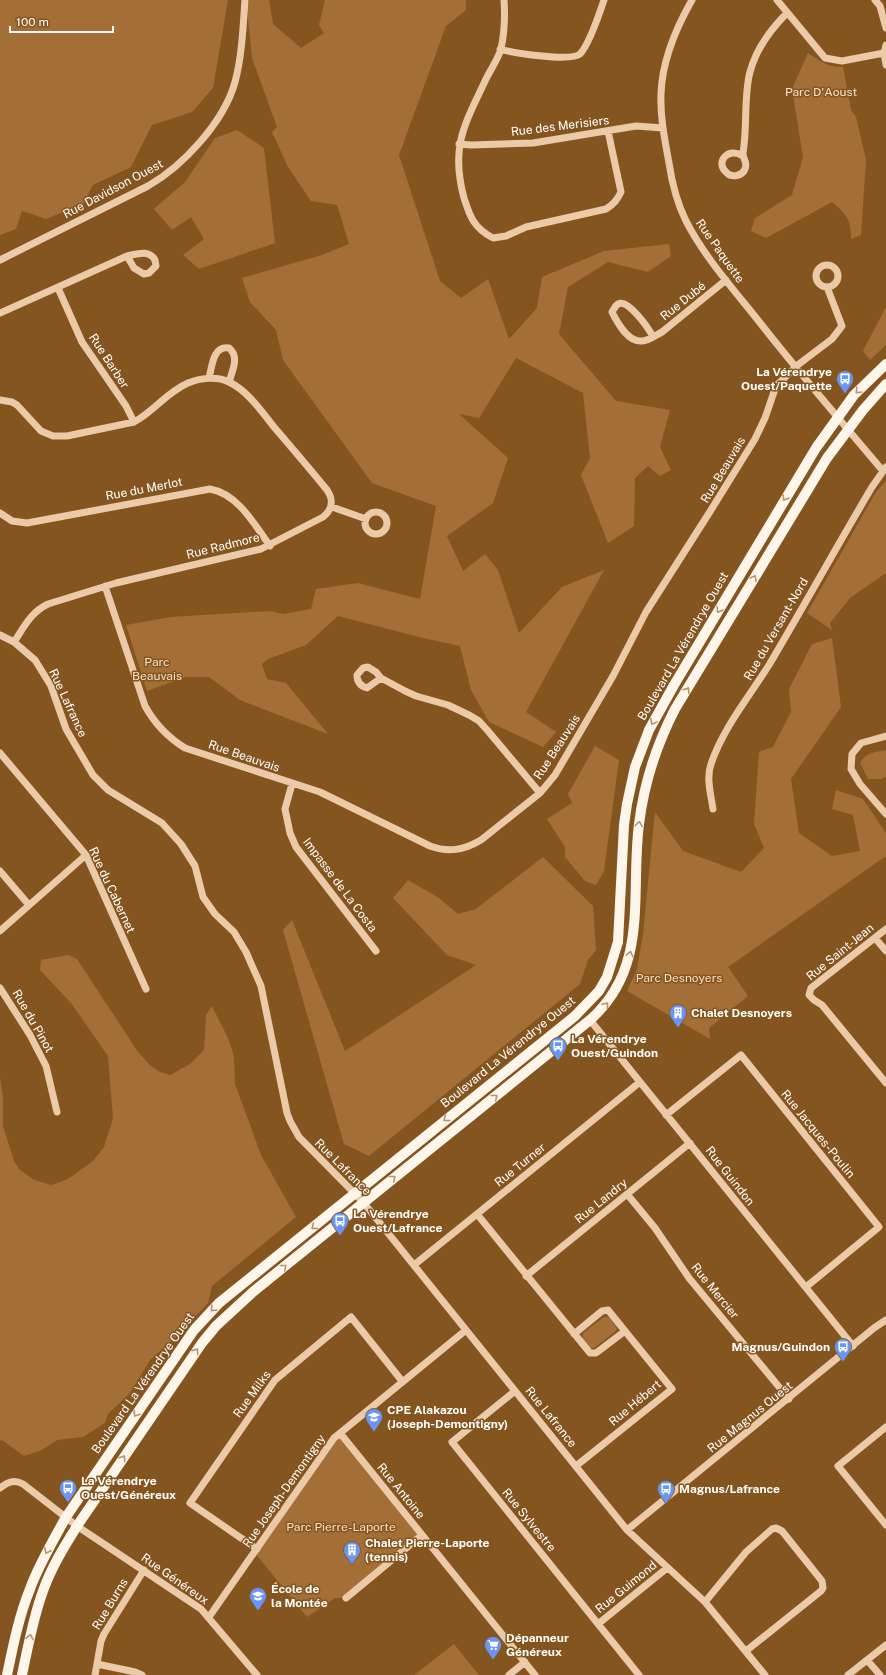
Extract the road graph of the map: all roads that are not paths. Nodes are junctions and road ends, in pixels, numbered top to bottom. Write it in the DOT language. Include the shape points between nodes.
graph roads {
  1 [pos="245,0"];
  2 [pos="504,0"];
  3 [pos="604,0"];
  4 [pos="692,0"];
  5 [pos="777,0"];
  6 [pos="875,0"];
  7 [pos="788,13"];
  8 [pos="886,28"];
  9 [pos="886,45"];
  10 [pos="500,49"];
  11 [pos="884,53"];
  12 [pos="886,65"];
  13 [pos="663,128"];
  14 [pos="608,131"];
  15 [pos="459,144"];
  16 [pos="743,156"];
  17 [pos="127,256"];
  18 [pos="0,260"];
  19 [pos="726,280"];
  20 [pos="827,287"];
  21 [pos="58,288"];
  22 [pos="0,314"];
  23 [pos="653,337"];
  24 [pos="886,364"];
  25 [pos="795,368"];
  26 [pos="209,378"];
  27 [pos="229,382"];
  28 [pos="886,384"];
  29 [pos="0,400"];
  30 [pos="838,416"];
  31 [pos="134,422"];
  32 [pos="848,429"];
  33 [pos="884,469"];
  34 [pos="332,507"];
  35 [pos="0,513"];
  36 [pos="366,519"];
  37 [pos="270,546"];
  38 [pos="105,586"];
  39 [pos="0,635"];
  40 [pos="14,642"];
  41 [pos="381,678"];
  42 [pos="886,736"];
  43 [pos="0,753"];
  44 [pos="292,784"];
  45 [pos="540,793"];
  46 [pos="713,809"];
  47 [pos="886,814"];
  48 [pos="86,855"];
  49 [pos="0,871"];
  50 [pos="29,905"];
  51 [pos="886,930"];
  52 [pos="0,931"];
  53 [pos="875,938"];
  54 [pos="376,951"];
  55 [pos="886,951"];
  56 [pos="0,988"];
  57 [pos="146,990"];
  58 [pos="590,1020"];
  59 [pos="640,1082"];
  60 [pos="886,1083"];
  61 [pos="57,1112"];
  62 [pos="666,1115"];
  63 [pos="690,1143"];
  64 [pos="355,1193"];
  65 [pos="627,1194"];
  66 [pos="363,1202"];
  67 [pos="477,1214"];
  68 [pos="414,1265"];
  69 [pos="526,1276"];
  70 [pos="806,1287"];
  71 [pos="886,1320"];
  72 [pos="466,1330"];
  73 [pos="625,1331"];
  74 [pos="574,1334"];
  75 [pos="853,1346"];
  76 [pos="402,1381"];
  77 [pos="515,1391"];
  78 [pos="789,1399"];
  79 [pos="886,1427"];
  80 [pos="340,1433"];
  81 [pos="576,1466"];
  82 [pos="0,1488"];
  83 [pos="66,1517"];
  84 [pos="886,1525"];
  85 [pos="77,1526"];
  86 [pos="627,1530"];
  87 [pos="422,1535"];
  88 [pos="257,1549"];
  89 [pos="667,1568"];
  90 [pos="144,1570"];
  91 [pos="346,1598"];
  92 [pos="705,1602"];
  93 [pos="209,1617"];
  94 [pos="598,1624"];
  95 [pos="886,1645"];
  96 [pos="746,1651"];
  97 [pos="867,1660"];
  98 [pos="525,1662"];
  99 [pos="97,1664"];
  100 [pos="7,1675"];
  101 [pos="22,1675"];
  102 [pos="95,1675"];
  103 [pos="142,1675"];
  104 [pos="257,1675"];
  105 [pos="509,1675"];
  106 [pos="535,1675"];
  107 [pos="639,1675"];
  108 [pos="765,1675"];
  109 [pos="848,1675"];
  110 [pos="880,1675"];
  1 -- 18 [label="street, Rue Davidson Ouest" via="239,62 232,92 214,122 185,159 142,189"];
  2 -- 10 [label="street"];
  3 -- 10 [label="street" via="592,33 581,53 575,56 554,57"];
  4 -- 13 [label="street, Rue Paquette" via="680,20 668,55 661,94"];
  5 -- 7 [label="street"];
  6 -- 8 [label="street" via="880,6"];
  7 -- 11 [label="street" via="825,58 842,61"];
  7 -- 16 [label="street" via="775,25 761,46 750,71"];
  9 -- 11 [label="street"];
  10 -- 15 [label="street"];
  11 -- 12 [label="street"];
  13 -- 14 [label="street, Rue des Merisiers" via="636,126"];
  13 -- 19 [label="street, Rue Paquette" via="671,179 678,201 694,235"];
  14 -- 15 [label="street, Rue des Merisiers" via="533,142"];
  14 -- 15 [label="street" via="621,192 613,205 606,209 526,227 506,236 493,238 479,230 468,211 460,181"];
  17 -- 21 [label="street"];
  19 -- 23 [label="street, Rue Dubé"];
  19 -- 25 [label="street, Rue Paquette"];
  20 -- 25 [label="street, Rue Beauvais" via="842,326 832,339"];
  21 -- 22 [label="street"];
  21 -- 31 [label="street, Rue Barber" via="82,342 126,406"];
  23 -- 23 [label="street, Rue Dubé" via="643,341 631,338 612,312 616,306 624,303 630,307"];
  24 -- 30 [label="main road, Boulevard La Vérendrye Ouest, one-way" via="854,395"];
  25 -- 30 [label="street, Rue Paquette"];
  25 -- 45 [label="street, Rue Beauvais" via="776,386 755,439 646,612 574,744"];
  26 -- 27 [label="street"];
  26 -- 27 [label="street" via="217,351 229,348 235,354"];
  26 -- 31 [label="street" via="189,382 180,387"];
  27 -- 34 [label="street" via="256,405 328,490"];
  28 -- 32 [label="main road, Boulevard La Vérendrye Ouest"];
  29 -- 31 [label="street" via="17,405 41,431 52,436 67,436"];
  30 -- 32 [label="street, Rue Paquette"];
  30 -- 64 [label="main road, Boulevard La Vérendrye Ouest, one-way" via="802,469 649,730 627,804 618,942 607,977 599,991 575,1016"];
  32 -- 33 [label="street, Rue Paquette"];
  58 -- 32 [label="main road, Boulevard La Vérendrye Ouest, one-way" via="606,1006 616,990 624,975 631,950 640,813 650,766 666,727 821,467"];
  33 -- 46 [label="street, Rue du Versant-Nord" via="716,752 708,776"];
  34 -- 36 [label="street"];
  34 -- 37 [label="street, Rue Radmore" via="329,513 317,521"];
  35 -- 37 [label="street, Rue du Merlot" via="12,521 27,523 210,488 226,493 232,498"];
  37 -- 38 [label="street, Rue Radmore"];
  38 -- 40 [label="street, Rue Radmore" via="41,608 28,620"];
  38 -- 44 [label="street, Rue Beauvais" via="141,696 156,724 185,748"];
  39 -- 40 [label="street, Rue Lafrance"];
  40 -- 64 [label="street, Rue Lafrance" via="35,660 51,686 66,729 93,775 108,790 162,823 185,849 195,866 203,897 215,914 234,932 261,986 283,1098 292,1125 307,1146"];
  41 -- 45 [label="street" via="416,696 460,709 478,721"];
  42 -- 47 [label="street" via="861,743 852,754 851,769 860,784"];
  43 -- 48 [label="street, Rue du Cabernet"];
  44 -- 45 [label="street, Rue Beauvais" via="320,792 440,850 471,846 482,840"];
  44 -- 54 [label="street, Impasse de La Costa" via="285,809 296,847"];
  48 -- 50 [label="street"];
  48 -- 57 [label="street, Rue du Cabernet"];
  49 -- 50 [label="street"];
  50 -- 52 [label="street"];
  51 -- 53 [label="street, Rue Saint-Jean"];
  53 -- 55 [label="street"];
  53 -- 60 [label="street, Rue Saint-Jean" via="811,988 809,995 822,1005"];
  56 -- 61 [label="street, Rue du Pinot" via="46,1066"];
  58 -- 59 [label="street, Rue Guindon"];
  66 -- 58 [label="main road, Boulevard La Vérendrye Ouest, one-way"];
  59 -- 62 [label="street, Rue Guindon"];
  59 -- 67 [label="street, Rue Turner"];
  62 -- 63 [label="street, Rue Guindon"];
  62 -- 70 [label="street, Rue Jacques-Poulin" via="741,1055 746,1061 879,1227"];
  63 -- 65 [label="street, Rue Landry"];
  63 -- 70 [label="street, Rue Guindon"];
  64 -- 66 [label="street, Rue Lafrance"];
  64 -- 83 [label="main road, Boulevard La Vérendrye Ouest, one-way" via="206,1316 182,1346"];
  65 -- 69 [label="street, Rue Landry"];
  65 -- 78 [label="street, Rue Mercier" via="655,1228 689,1278"];
  66 -- 68 [label="street, Rue Lafrance"];
  85 -- 66 [label="main road, Boulevard La Vérendrye Ouest, one-way" via="191,1357 216,1326 254,1291"];
  67 -- 68 [label="street, Rue Turner"];
  67 -- 69 [label="street"];
  68 -- 72 [label="street, Rue Lafrance"];
  69 -- 74 [label="street"];
  70 -- 75 [label="street, Rue Guindon"];
  71 -- 75 [label="street, Rue Magnus Ouest"];
  72 -- 76 [label="street, Rue Joseph-Demontigny"];
  72 -- 77 [label="street, Rue Lafrance"];
  73 -- 74 [label="street" via="593,1354 590,1354"];
  73 -- 74 [label="street, Rue Hébert" via="611,1312 605,1310"];
  73 -- 81 [label="street, Rue Hébert" via="672,1389"];
  75 -- 78 [label="street, Rue Magnus Ouest"];
  76 -- 80 [label="street, Rue Joseph-Demontigny"];
  76 -- 88 [label="street, Rue Milks" via="351,1316 275,1380 190,1503"];
  77 -- 81 [label="street, Rue Lafrance"];
  77 -- 94 [label="street, Rue Sylvestre" via="452,1442"];
  78 -- 86 [label="street, Rue Magnus Ouest"];
  79 -- 84 [label="street" via="838,1466"];
  80 -- 87 [label="street, Rue Antoine"];
  80 -- 88 [label="street, Rue Joseph-Demontigny" via="324,1451"];
  81 -- 86 [label="street, Rue Lafrance"];
  82 -- 83 [label="street, Rue Généreux" via="10,1482 19,1482"];
  83 -- 85 [label="street, Rue Généreux"];
  83 -- 100 [label="main road, Boulevard La Vérendrye Ouest, one-way" via="48,1550 22,1610"];
  85 -- 90 [label="street, Rue Généreux"];
  101 -- 85 [label="main road, Boulevard La Vérendrye Ouest, one-way" via="43,1590"];
  86 -- 89 [label="street, Rue Lafrance"];
  87 -- 91 [label="street"];
  87 -- 98 [label="street, Rue Antoine"];
  88 -- 93 [label="street, Rue Joseph-Demontigny"];
  89 -- 92 [label="street, Rue Lafrance"];
  89 -- 94 [label="street, Rue Guimond"];
  90 -- 93 [label="street, Rue Généreux"];
  90 -- 99 [label="street, Rue Burns" via="104,1634"];
  92 -- 96 [label="street, Rue Lafrance"];
  92 -- 96 [label="street" via="752,1546 772,1529 782,1531 822,1581 823,1588"];
  93 -- 104 [label="street, Rue Généreux"];
  94 -- 107 [label="street, Rue Sylvestre"];
  95 -- 97 [label="street"];
  96 -- 108 [label="street, Rue Lafrance"];
  97 -- 109 [label="street"];
  97 -- 110 [label="street"];
  98 -- 105 [label="street"];
  98 -- 106 [label="street, Rue Antoine"];
  99 -- 102 [label="street, Rue Burns"];
  99 -- 103 [label="street"];
}
